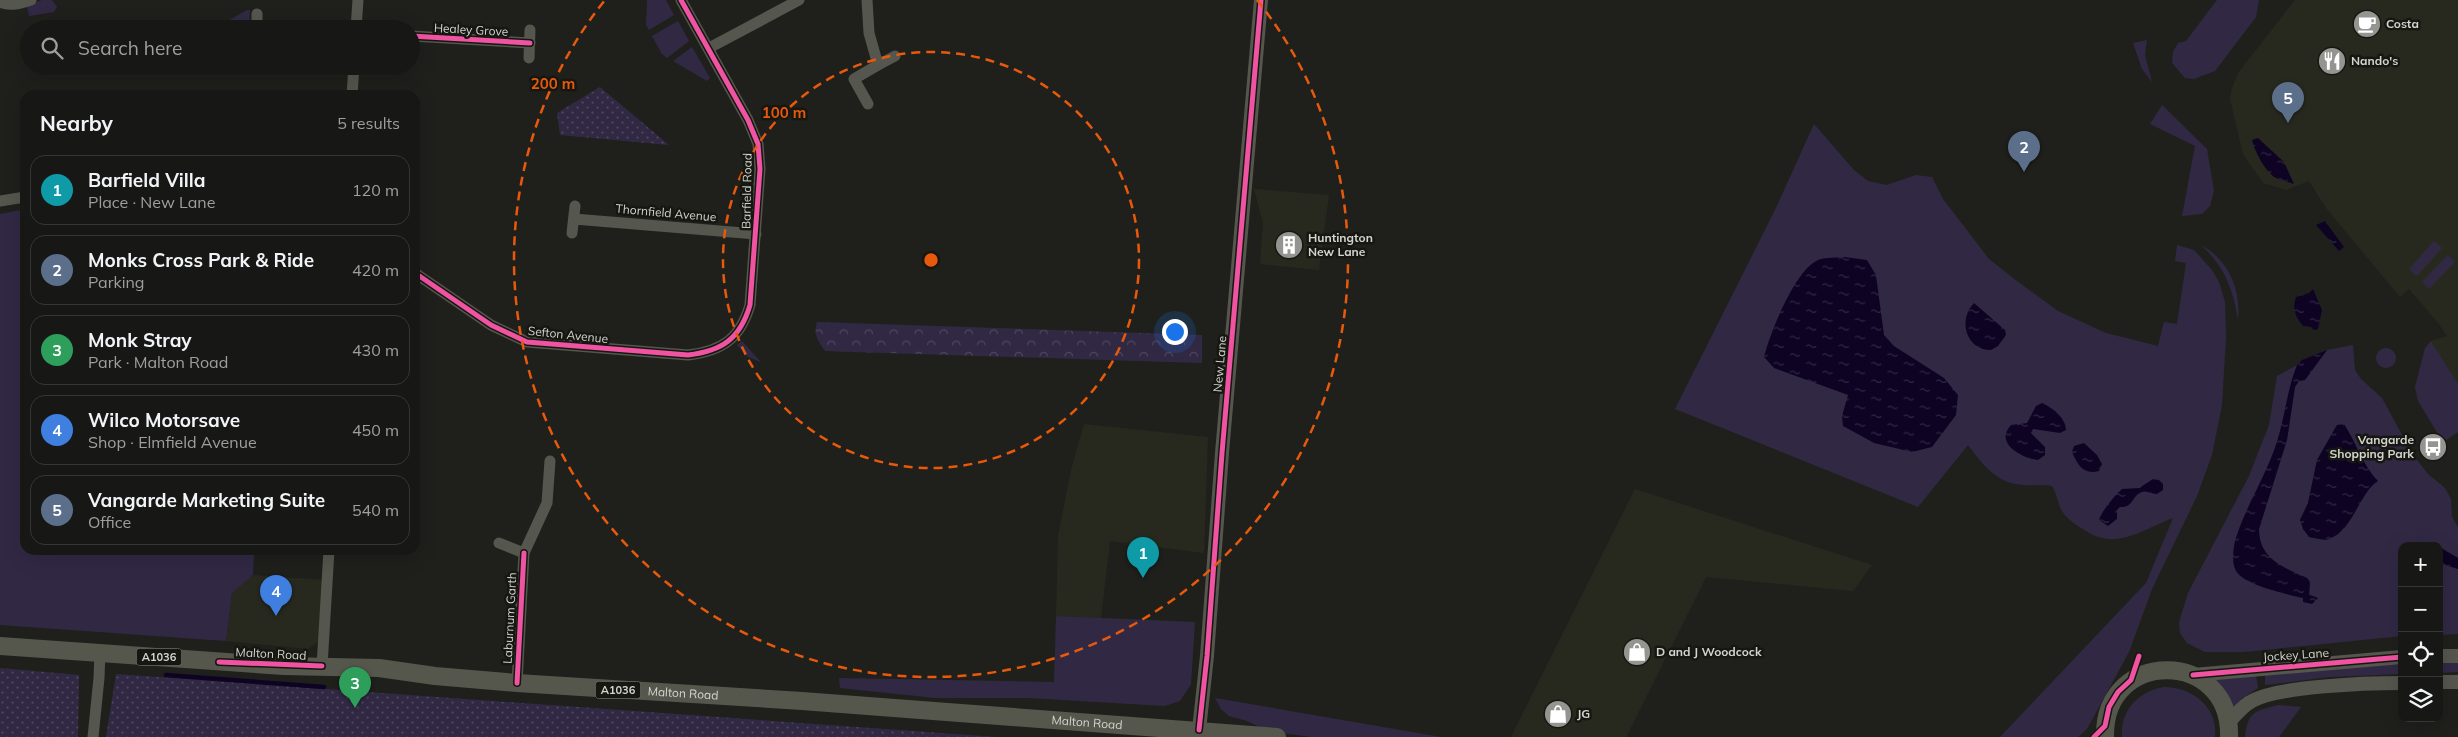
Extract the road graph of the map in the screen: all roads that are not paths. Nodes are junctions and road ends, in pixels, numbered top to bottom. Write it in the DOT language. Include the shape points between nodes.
graph roads {
  1 [pos="31,0"];
  2 [pos="358,0"];
  3 [pos="681,0"];
  4 [pos="799,0"];
  5 [pos="867,0"];
  6 [pos="1261,0"];
  7 [pos="0,2"];
  8 [pos="257,14"];
  9 [pos="257,20"];
  10 [pos="357,20"];
  11 [pos="530,30"];
  12 [pos="420,37"];
  13 [pos="530,43"];
  14 [pos="708,48"];
  15 [pos="895,56"];
  16 [pos="530,58"];
  17 [pos="878,65"];
  18 [pos="353,75"];
  19 [pos="352,90"];
  20 [pos="868,104"];
  21 [pos="20,198"];
  22 [pos="0,201"];
  23 [pos="575,206"];
  24 [pos="574,219"];
  25 [pos="572,233"];
  26 [pos="756,234"];
  27 [pos="420,276"];
  28 [pos="734,337"];
  29 [pos="550,461"];
  30 [pos="499,543"];
  31 [pos="524,553"];
  32 [pos="329,555"];
  33 [pos="0,646"];
  34 [pos="100,652"];
  35 [pos="2443,656"];
  36 [pos="2458,656"];
  37 [pos="2398,657"];
  38 [pos="322,666"];
  39 [pos="2193,675"];
  40 [pos="2443,682"];
  41 [pos="2458,682"];
  42 [pos="516,683"];
  43 [pos="2398,683"];
  44 [pos="1199,730"];
  45 [pos="2101,733"];
  46 [pos="2229,733"];
  47 [pos="93,737"];
  48 [pos="1277,737"];
  1 -- 7 [label="street" via="14,4"];
  2 -- 10 [label="street"];
  3 -- 14 [label="street, Barfield Road"];
  4 -- 14 [label="street"];
  5 -- 17 [label="street" via="869,34"];
  6 -- 44 [label="street, New Lane"];
  8 -- 9 [label="street"];
  11 -- 13 [label="street"];
  12 -- 13 [label="street, Healey Grove"];
  13 -- 16 [label="street"];
  14 -- 26 [label="street, Barfield Road" via="758,144 760,169"];
  15 -- 17 [label="street"];
  17 -- 20 [label="street" via="854,79"];
  18 -- 19 [label="street"];
  21 -- 22 [label="street"];
  23 -- 24 [label="street"];
  24 -- 25 [label="street"];
  24 -- 26 [label="street, Thornfield Avenue"];
  26 -- 28 [label="street, Barfield Road" via="750,305 744,323"];
  27 -- 28 [label="street, Sefton Avenue" via="491,325 527,342 688,355 713,351"];
  29 -- 31 [label="street" via="547,503"];
  30 -- 31 [label="street"];
  31 -- 42 [label="street, Laburnum Garth"];
  32 -- 38 [label="street"];
  33 -- 34 [label="main road, Malton Road / A1036"];
  34 -- 38 [label="main road, Malton Road / A1036"];
  34 -- 47 [label="street"];
  35 -- 36 [label="street"];
  37 -- 39 [label="street, Jockey Lane"];
  38 -- 42 [label="main road, Malton Road / A1036" via="379,668"];
  39 -- 45 [label="main road" via="2167,669 2148,672 2131,680 2109,707"];
  39 -- 46 [label="main road" via="2216,694 2224,707"];
  40 -- 41 [label="street"];
  42 -- 44 [label="main road, Malton Road / A1036"];
  43 -- 46 [label="street" via="2291,690 2261,696 2249,702"];
  44 -- 48 [label="main road, Malton Road / A1036"];
}
